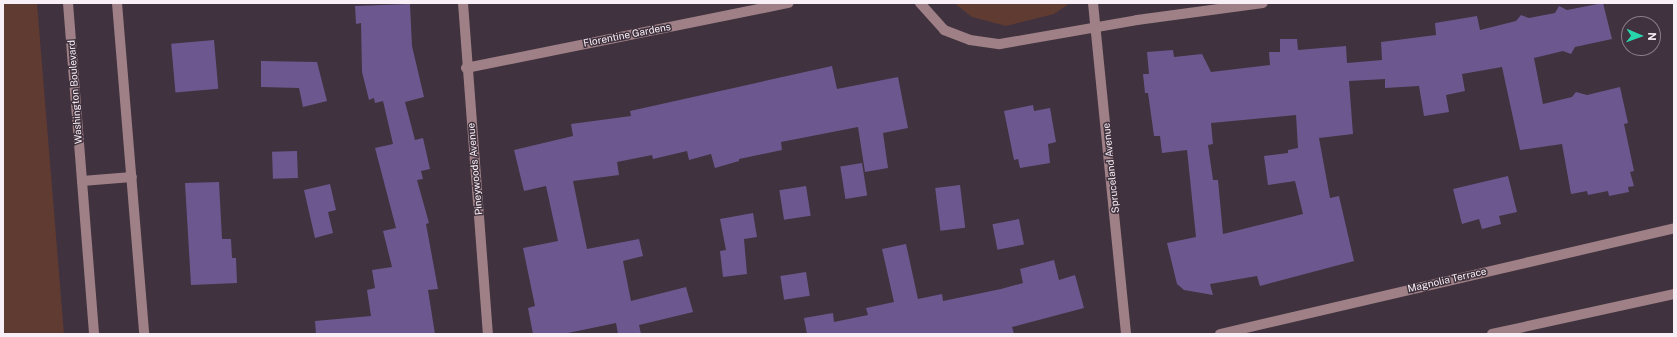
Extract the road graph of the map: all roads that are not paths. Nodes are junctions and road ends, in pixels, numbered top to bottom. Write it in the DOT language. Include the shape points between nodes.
graph roads {
  1 [pos="68,3"];
  2 [pos="117,3"];
  3 [pos="463,3"];
  4 [pos="789,3"];
  5 [pos="920,3"];
  6 [pos="1093,3"];
  7 [pos="1263,3"];
  8 [pos="1096,27"];
  9 [pos="466,68"];
  10 [pos="132,177"];
  11 [pos="82,181"];
  12 [pos="1674,228"];
  13 [pos="1674,294"];
  14 [pos="94,334"];
  15 [pos="144,334"];
  16 [pos="488,334"];
  17 [pos="1126,334"];
  18 [pos="1220,334"];
  19 [pos="1492,334"];
  1 -- 11 [label="street, Washington Boulevard"];
  2 -- 10 [label="street"];
  3 -- 9 [label="street, Pineywoods Avenue"];
  4 -- 9 [label="street, Florentine Gardens"];
  5 -- 8 [label="street" via="944,30 984,44 1032,40"];
  6 -- 8 [label="street, Spruceland Avenue"];
  7 -- 8 [label="street"];
  8 -- 17 [label="street, Spruceland Avenue"];
  9 -- 16 [label="street, Pineywoods Avenue"];
  10 -- 11 [label="street"];
  10 -- 15 [label="street"];
  11 -- 14 [label="street, Washington Boulevard"];
  12 -- 18 [label="street, Magnolia Terrace"];
  13 -- 19 [label="street"];
}
